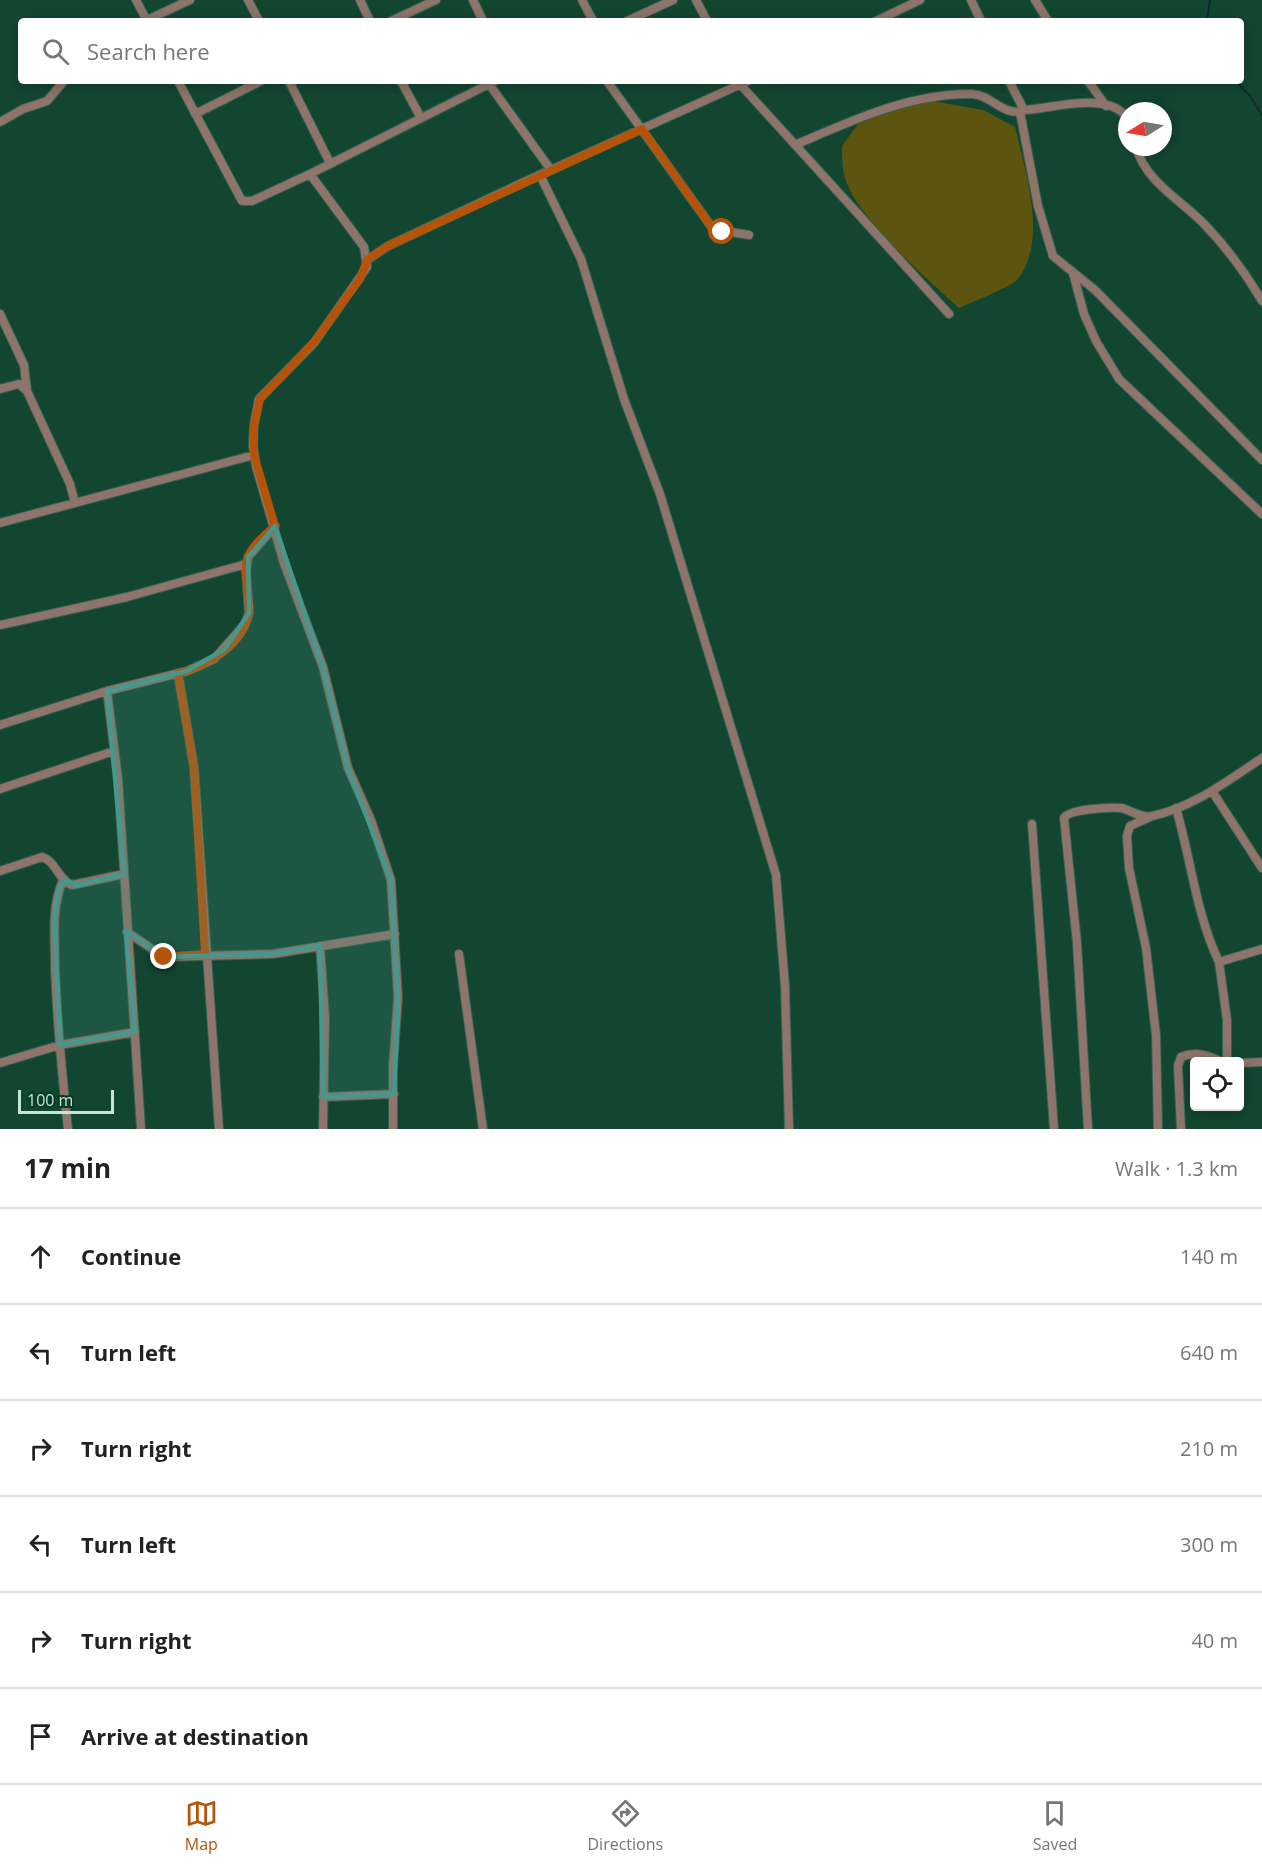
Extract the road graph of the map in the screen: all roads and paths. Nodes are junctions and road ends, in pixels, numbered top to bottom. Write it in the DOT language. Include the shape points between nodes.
graph roads {
  1 [pos="136,0"];
  2 [pos="190,0"];
  3 [pos="248,0"];
  4 [pos="360,0"];
  5 [pos="436,0"];
  6 [pos="473,0"];
  7 [pos="582,0"];
  8 [pos="673,0"];
  9 [pos="696,0"];
  10 [pos="920,0"];
  11 [pos="971,0"];
  12 [pos="1035,0"];
  13 [pos="145,18"];
  14 [pos="152,18"];
  15 [pos="257,18"];
  16 [pos="369,18"];
  17 [pos="397,18"];
  18 [pos="482,18"];
  19 [pos="591,18"];
  20 [pos="634,18"];
  21 [pos="705,18"];
  22 [pos="882,18"];
  23 [pos="980,18"];
  24 [pos="1046,18"];
  25 [pos="61,84"];
  26 [pos="180,84"];
  27 [pos="255,84"];
  28 [pos="290,84"];
  29 [pos="403,84"];
  30 [pos="488,84"];
  31 [pos="493,84"];
  32 [pos="609,84"];
  33 [pos="738,84"];
  34 [pos="744,84"];
  35 [pos="1010,84"];
  36 [pos="1090,84"];
  37 [pos="1106,106"];
  38 [pos="1118,110"];
  39 [pos="1022,111"];
  40 [pos="195,114"];
  41 [pos="421,118"];
  42 [pos="0,122"];
  43 [pos="642,129"];
  44 [pos="795,145"];
  45 [pos="1141,156"];
  46 [pos="330,163"];
  47 [pos="551,170"];
  48 [pos="310,174"];
  49 [pos="540,175"];
  50 [pos="749,235"];
  51 [pos="367,260"];
  52 [pos="1073,273"];
  53 [pos="1262,301"];
  54 [pos="0,314"];
  55 [pos="949,314"];
  56 [pos="0,389"];
  57 [pos="27,391"];
  58 [pos="254,455"];
  59 [pos="1262,460"];
  60 [pos="75,503"];
  61 [pos="1262,514"];
  62 [pos="0,523"];
  63 [pos="275,526"];
  64 [pos="246,564"];
  65 [pos="0,625"];
  66 [pos="178,674"];
  67 [pos="107,691"];
  68 [pos="0,725"];
  69 [pos="114,751"];
  70 [pos="1262,758"];
  71 [pos="0,789"];
  72 [pos="1212,790"];
  73 [pos="1176,808"];
  74 [pos="1151,817"];
  75 [pos="1032,824"];
  76 [pos="1261,864"];
  77 [pos="0,871"];
  78 [pos="124,874"];
  79 [pos="63,880"];
  80 [pos="127,932"];
  81 [pos="395,934"];
  82 [pos="320,946"];
  83 [pos="1262,949"];
  84 [pos="205,954"];
  85 [pos="459,954"];
  86 [pos="1219,962"];
  87 [pos="135,1032"];
  88 [pos="60,1045"];
  89 [pos="1212,1057"];
  90 [pos="1227,1057"];
  91 [pos="1262,1062"];
  92 [pos="0,1063"];
  93 [pos="1244,1063"];
  94 [pos="394,1094"];
  95 [pos="323,1097"];
  96 [pos="68,1129"];
  97 [pos="141,1129"];
  98 [pos="219,1129"];
  99 [pos="323,1129"];
  100 [pos="393,1129"];
  101 [pos="483,1129"];
  102 [pos="789,1129"];
  103 [pos="1054,1129"];
  104 [pos="1088,1129"];
  105 [pos="1158,1129"];
  106 [pos="1181,1129"];
  1 -- 13 [label="street"];
  2 -- 14 [label="street"];
  3 -- 15 [label="street"];
  4 -- 16 [label="street"];
  5 -- 17 [label="street"];
  6 -- 18 [label="street"];
  7 -- 19 [label="street"];
  8 -- 20 [label="street"];
  9 -- 21 [label="street"];
  10 -- 22 [label="street"];
  11 -- 23 [label="street"];
  12 -- 24 [label="street"];
  25 -- 42 [label="street" via="47,101"];
  26 -- 40 [label="street"];
  27 -- 40 [label="street"];
  28 -- 46 [label="street"];
  29 -- 41 [label="street"];
  30 -- 41 [label="street"];
  31 -- 47 [label="street"];
  32 -- 43 [label="street"];
  33 -- 43 [label="street"];
  34 -- 44 [label="street"];
  35 -- 39 [label="street"];
  36 -- 37 [label="street"];
  37 -- 38 [label="street"];
  37 -- 39 [label="street" via="1089,103"];
  39 -- 44 [label="street" via="1007,111 981,95 930,97 874,113"];
  39 -- 52 [label="street" via="1048,243 1053,256"];
  40 -- 48 [label="street" via="242,201 252,201"];
  41 -- 46 [label="street"];
  43 -- 47 [label="street"];
  43 -- 50 [label="street" via="713,229"];
  44 -- 55 [label="street"];
  45 -- 53 [label="street" via="1162,186 1216,236"];
  46 -- 48 [label="street"];
  47 -- 49 [label="street"];
  48 -- 51 [label="street" via="361,242"];
  49 -- 51 [label="street" via="388,246"];
  49 -- 102 [label="street" via="581,259 624,399 660,494 776,875 785,986"];
  51 -- 58 [label="street" via="360,279 314,342 260,399 254,425"];
  52 -- 59 [label="street" via="1145,339"];
  52 -- 61 [label="street" via="1084,314 1119,379"];
  54 -- 57 [label="street" via="24,365"];
  56 -- 57 [label="street" via="19,384"];
  57 -- 60 [label="street"];
  58 -- 60 [label="street"];
  58 -- 63 [label="street"];
  60 -- 62 [label="street"];
  63 -- 64 [label="street" via="252,549"];
  63 -- 81 [label="street" via="284,563 324,667 348,768 391,880"];
  64 -- 65 [label="street" via="127,597"];
  64 -- 66 [label="street" via="249,613 245,624 214,659"];
  66 -- 67 [label="street"];
  66 -- 84 [label="street" via="194,767"];
  67 -- 68 [label="street"];
  67 -- 69 [label="street"];
  69 -- 71 [label="street"];
  69 -- 78 [label="street"];
  70 -- 72 [label="street"];
  72 -- 73 [label="street"];
  72 -- 76 [label="street"];
  73 -- 74 [label="street"];
  73 -- 86 [label="street" via="1203,922"];
  74 -- 104 [label="street" via="1111,808 1071,812 1064,818 1077,943"];
  74 -- 105 [label="street" via="1130,826 1126,836 1155,1025"];
  75 -- 103 [label="street"];
  77 -- 79 [label="street" via="42,857 51,861"];
  78 -- 79 [label="street" via="78,885"];
  78 -- 80 [label="street"];
  79 -- 88 [label="street" via="54,920"];
  80 -- 84 [label="street" via="164,957"];
  80 -- 87 [label="street"];
  81 -- 82 [label="street"];
  81 -- 94 [label="street" via="398,997"];
  82 -- 84 [label="street" via="273,954"];
  82 -- 95 [label="street" via="325,1018"];
  83 -- 86 [label="street"];
  84 -- 98 [label="street"];
  85 -- 101 [label="street"];
  86 -- 90 [label="street" via="1227,1020"];
  87 -- 88 [label="street"];
  87 -- 97 [label="street"];
  88 -- 92 [label="street"];
  88 -- 96 [label="street"];
  89 -- 106 [label="street" via="1181,1057"];
  91 -- 93 [label="street"];
  94 -- 95 [label="street"];
  94 -- 100 [label="street"];
  95 -- 99 [label="street"];
}
